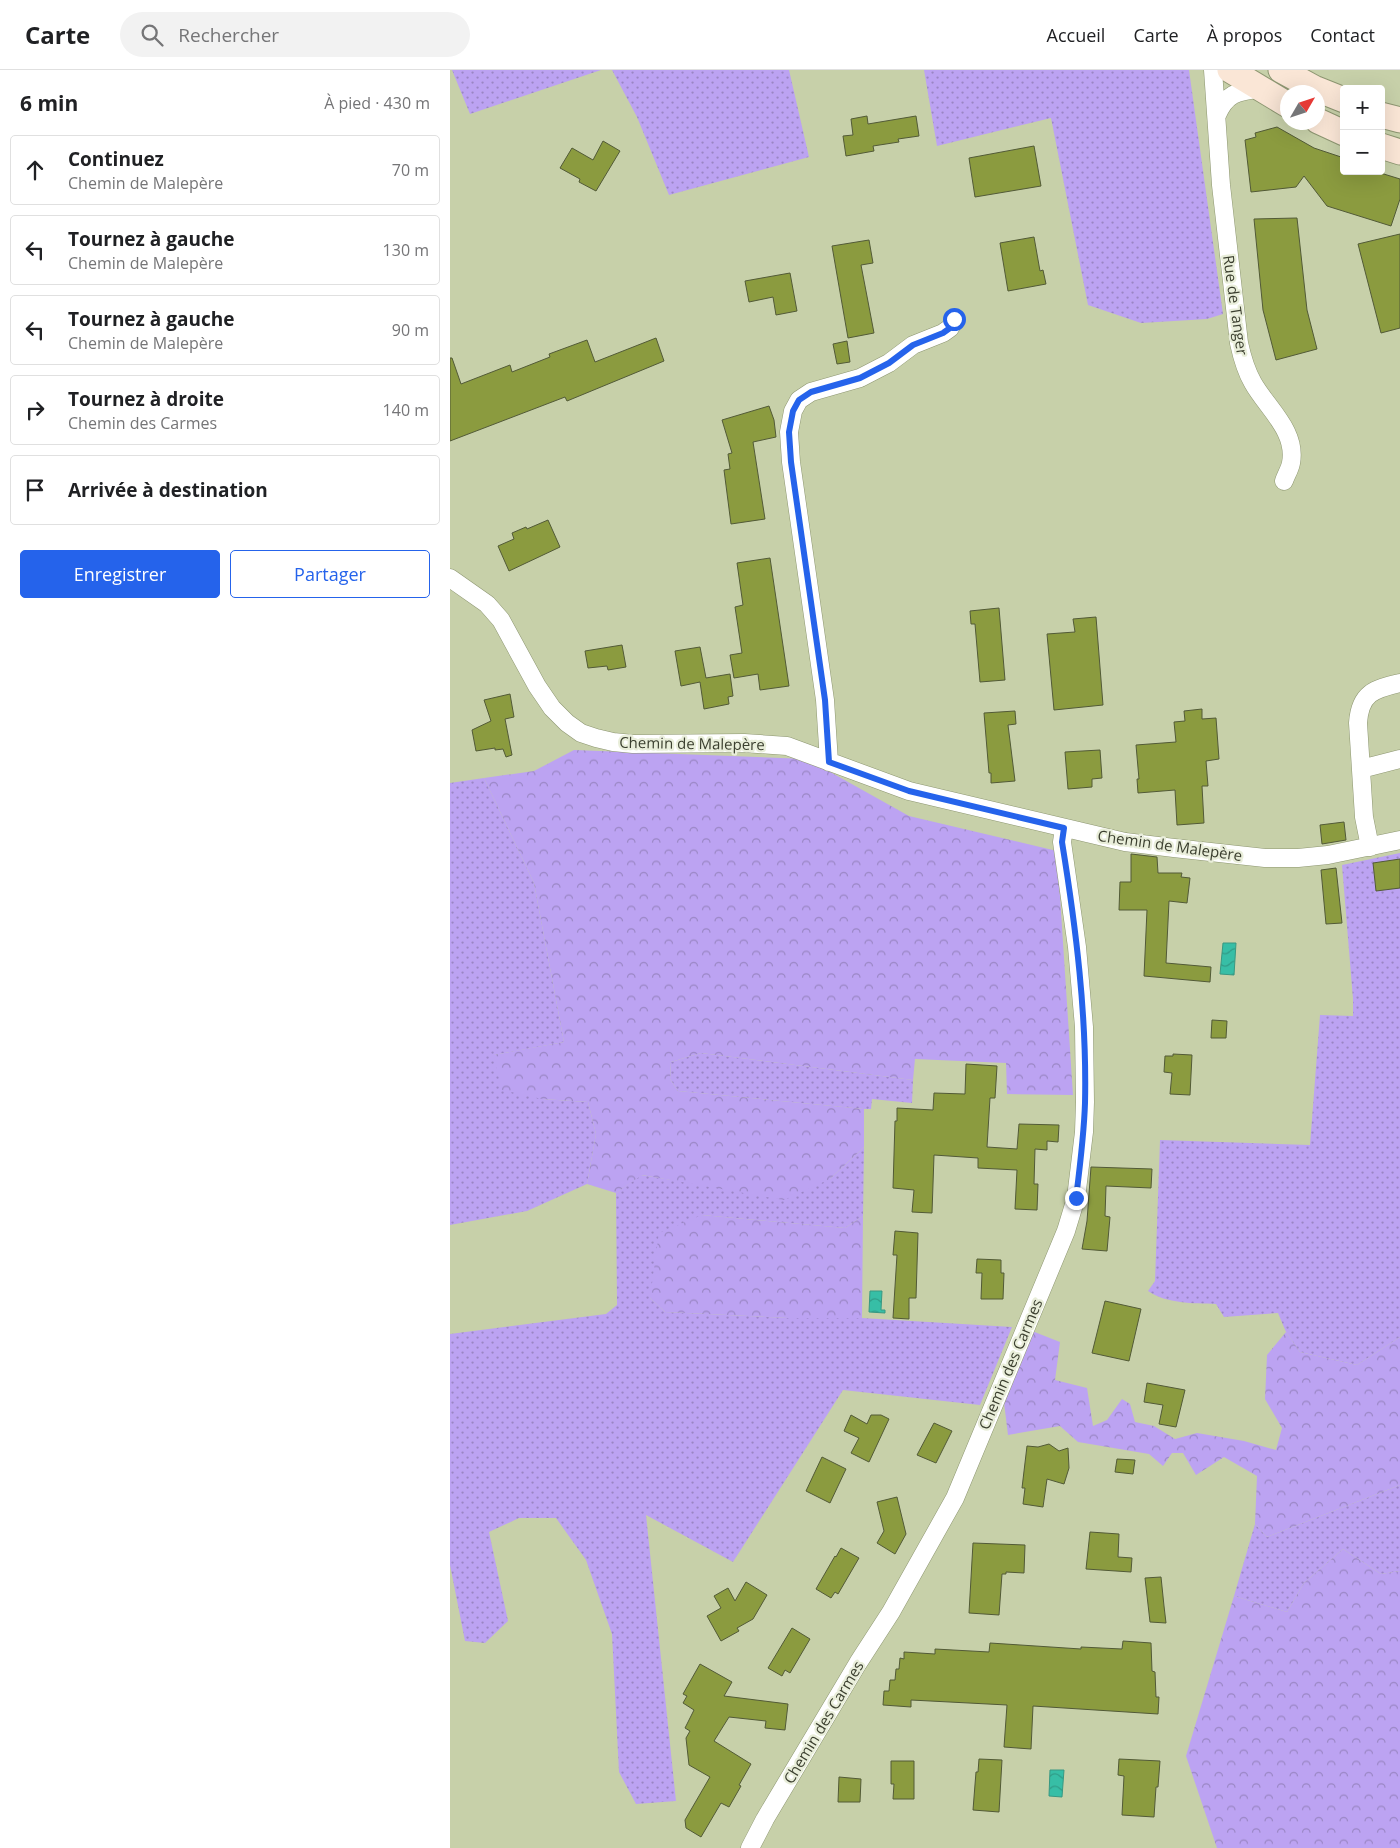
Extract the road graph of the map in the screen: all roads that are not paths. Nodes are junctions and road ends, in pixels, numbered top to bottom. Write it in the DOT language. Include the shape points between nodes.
graph roads {
  1 [pos="1213,70"];
  2 [pos="1230,70"];
  3 [pos="1281,70"];
  4 [pos="1259,89"];
  5 [pos="1340,98"];
  6 [pos="1280,101"];
  7 [pos="1217,115"];
  8 [pos="1385,116"];
  9 [pos="1400,120"];
  10 [pos="1325,124"];
  11 [pos="1340,130"];
  12 [pos="1385,147"];
  13 [pos="1400,152"];
  14 [pos="954,319"];
  15 [pos="1284,481"];
  16 [pos="450,578"];
  17 [pos="1400,684"];
  18 [pos="1400,759"];
  19 [pos="829,762"];
  20 [pos="1361,769"];
  21 [pos="1064,828"];
  22 [pos="1400,840"];
  23 [pos="1370,847"];
  24 [pos="750,1848"];
  1 -- 7 [label="street, Rue de Tanger"];
  2 -- 4 [label="street"];
  3 -- 5 [label="street"];
  4 -- 6 [label="street"];
  4 -- 7 [label="street" via="1237,92 1221,106"];
  7 -- 15 [label="street, Rue de Tanger" via="1221,185 1239,343 1254,384 1281,420 1288,437 1291,464"];
  8 -- 9 [label="street"];
  10 -- 11 [label="street"];
  12 -- 13 [label="street"];
  14 -- 19 [label="street" via="943,333 913,345 889,363 860,378 811,392 799,400 793,411 789,432 791,462 825,700"];
  16 -- 19 [label="street, Chemin de Malepère" via="487,604 501,620 552,708 581,733 633,744 773,744"];
  17 -- 20 [label="street" via="1381,688 1364,699 1358,723"];
  18 -- 20 [label="street"];
  19 -- 21 [label="street, Chemin de Malepère" via="909,791"];
  20 -- 23 [label="street" via="1364,817"];
  21 -- 23 [label="street, Chemin de Malepère" via="1125,842 1265,858 1328,855"];
  21 -- 24 [label="street, Chemin des Carmes" via="1062,842 1077,947 1084,1036 1084,1132 1074,1206 1058,1252 955,1498"];
  22 -- 23 [label="street, Chemin de Malepère"];
}
